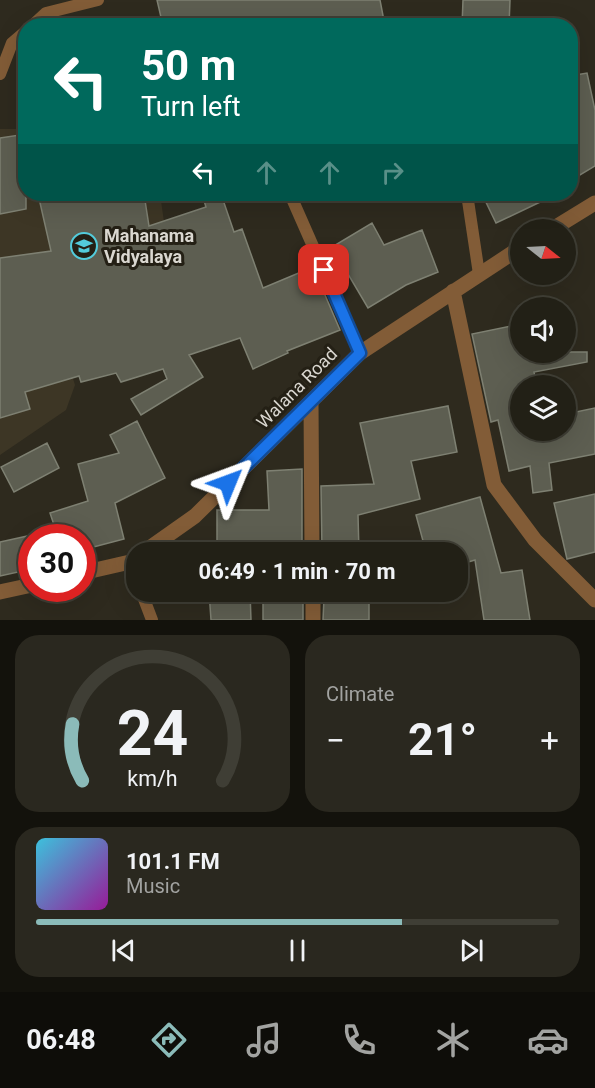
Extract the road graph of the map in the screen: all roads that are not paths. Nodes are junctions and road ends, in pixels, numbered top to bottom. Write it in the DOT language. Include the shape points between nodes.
graph roads {
  1 [pos="98,0"];
  2 [pos="41,18"];
  3 [pos="18,38"];
  4 [pos="0,74"];
  5 [pos="293,201"];
  6 [pos="468,201"];
  7 [pos="595,203"];
  8 [pos="569,219"];
  9 [pos="510,254"];
  10 [pos="479,274"];
  11 [pos="453,291"];
  12 [pos="360,353"];
  13 [pos="311,403"];
  14 [pos="158,542"];
  15 [pos="312,542"];
  16 [pos="126,561"];
  17 [pos="96,569"];
  18 [pos="18,588"];
  19 [pos="0,592"];
  20 [pos="595,600"];
  21 [pos="145,602"];
  22 [pos="312,602"];
  23 [pos="152,620"];
  24 [pos="313,620"];
  1 -- 2 [label="lane" via="46,13"];
  3 -- 4 [label="lane" via="12,43"];
  5 -- 12 [label="lane"];
  6 -- 10 [label="lane"];
  7 -- 8 [label="street"];
  9 -- 10 [label="street, Walana Road"];
  10 -- 11 [label="street, Walana Road"];
  11 -- 12 [label="street, Walana Road"];
  11 -- 20 [label="street" via="494,485 535,540"];
  12 -- 13 [label="street, Walana Road"];
  13 -- 14 [label="street, Walana Road" via="195,516"];
  13 -- 15 [label="street"];
  16 -- 17 [label="street"];
  18 -- 19 [label="street"];
  21 -- 23 [label="lane"];
  22 -- 24 [label="street"];
}
